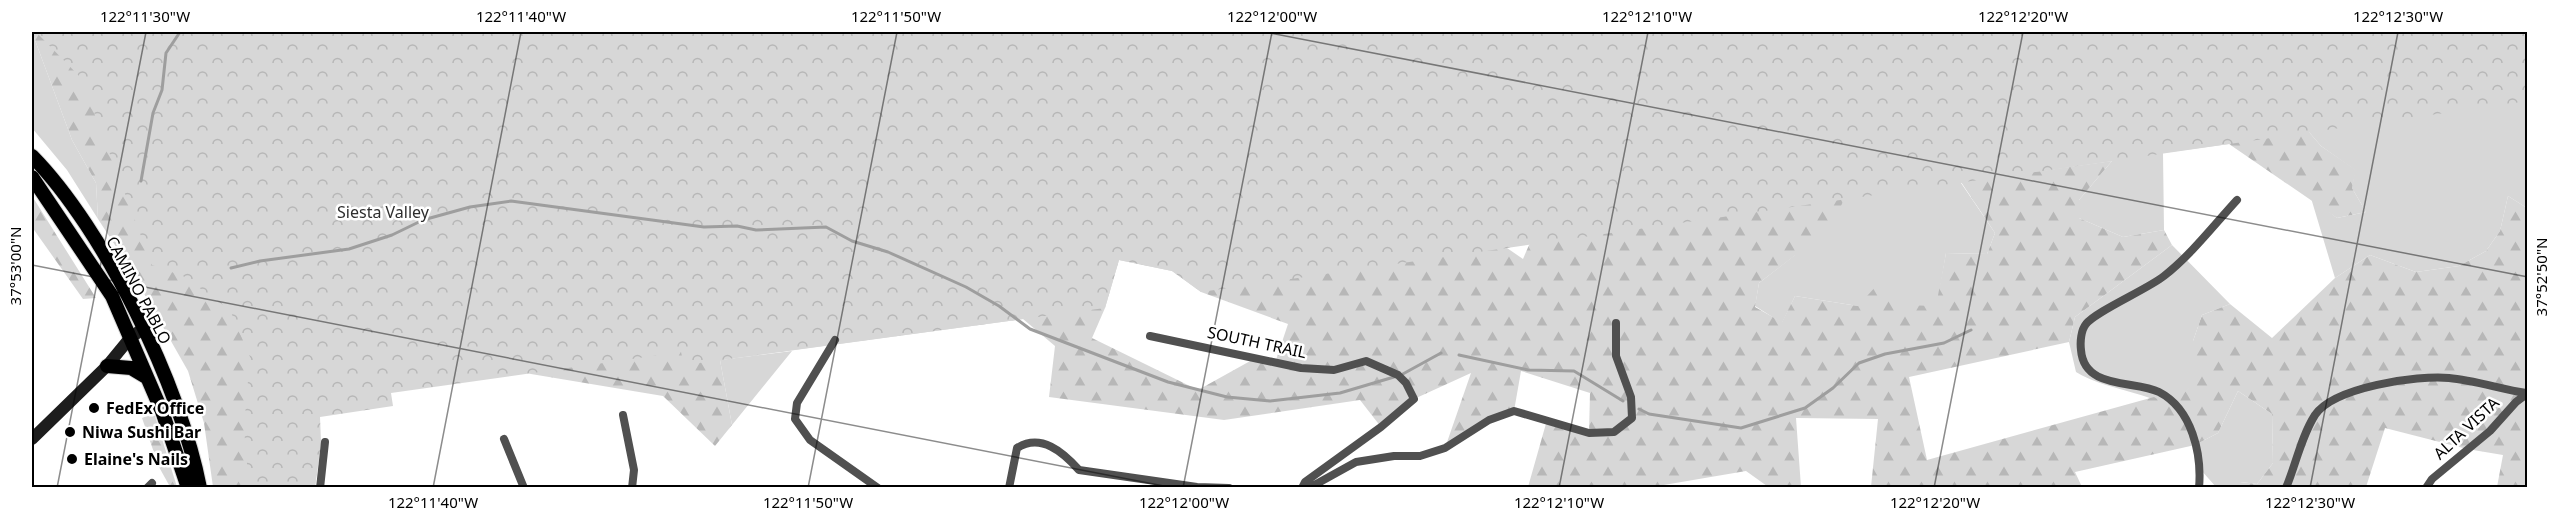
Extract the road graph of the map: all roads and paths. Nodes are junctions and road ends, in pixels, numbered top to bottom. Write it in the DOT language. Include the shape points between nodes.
graph roads {
  1 [pos="32,156"];
  2 [pos="32,177"];
  3 [pos="2237,200"];
  4 [pos="1616,323"];
  5 [pos="144,328"];
  6 [pos="1150,336"];
  7 [pos="130,338"];
  8 [pos="835,340"];
  9 [pos="107,366"];
  10 [pos="146,377"];
  11 [pos="2527,393"];
  12 [pos="622,415"];
  13 [pos="32,439"];
  14 [pos="504,439"];
  15 [pos="325,442"];
  16 [pos="188,488"];
  17 [pos="200,488"];
  18 [pos="320,488"];
  19 [pos="524,488"];
  20 [pos="632,488"];
  21 [pos="878,488"];
  22 [pos="1009,488"];
  23 [pos="1229,488"];
  24 [pos="1302,488"];
  25 [pos="1309,488"];
  26 [pos="2199,488"];
  27 [pos="2286,488"];
  28 [pos="2426,488"];
  1 -- 5 [label="main road, CAMINO PABLO" via="88,229"];
  2 -- 7 [label="main road, CAMINO PABLO" via="112,296"];
  3 -- 26 [label="street" via="2164,276 2086,323 2081,338 2086,368 2127,386 2158,391 2177,407 2191,426 2200,471"];
  4 -- 25 [label="street" via="1616,356 1631,397 1632,418 1614,432 1589,433 1514,411 1489,420 1445,448 1420,456 1356,462"];
  5 -- 7 [label="street"];
  5 -- 17 [label="main road, CAMINO PABLO" via="182,422"];
  6 -- 24 [label="street, SOUTH TRAIL" via="1301,368 1335,370 1366,361 1398,375 1414,399"];
  7 -- 9 [label="street"];
  7 -- 10 [label="main road, CAMINO PABLO"];
  8 -- 21 [label="street" via="797,403 795,420 810,440"];
  9 -- 10 [label="main road" via="132,368"];
  9 -- 13 [label="street"];
  10 -- 16 [label="main road, CAMINO PABLO"];
  11 -- 27 [label="street" via="2451,378 2415,378 2353,390 2316,413"];
  11 -- 28 [label="street, ALTA VISTA"];
  12 -- 20 [label="street" via="634,470"];
  14 -- 19 [label="street"];
  15 -- 18 [label="street"];
  22 -- 23 [label="street" via="1017,448 1025,442 1048,445 1065,454 1079,470"];
}
